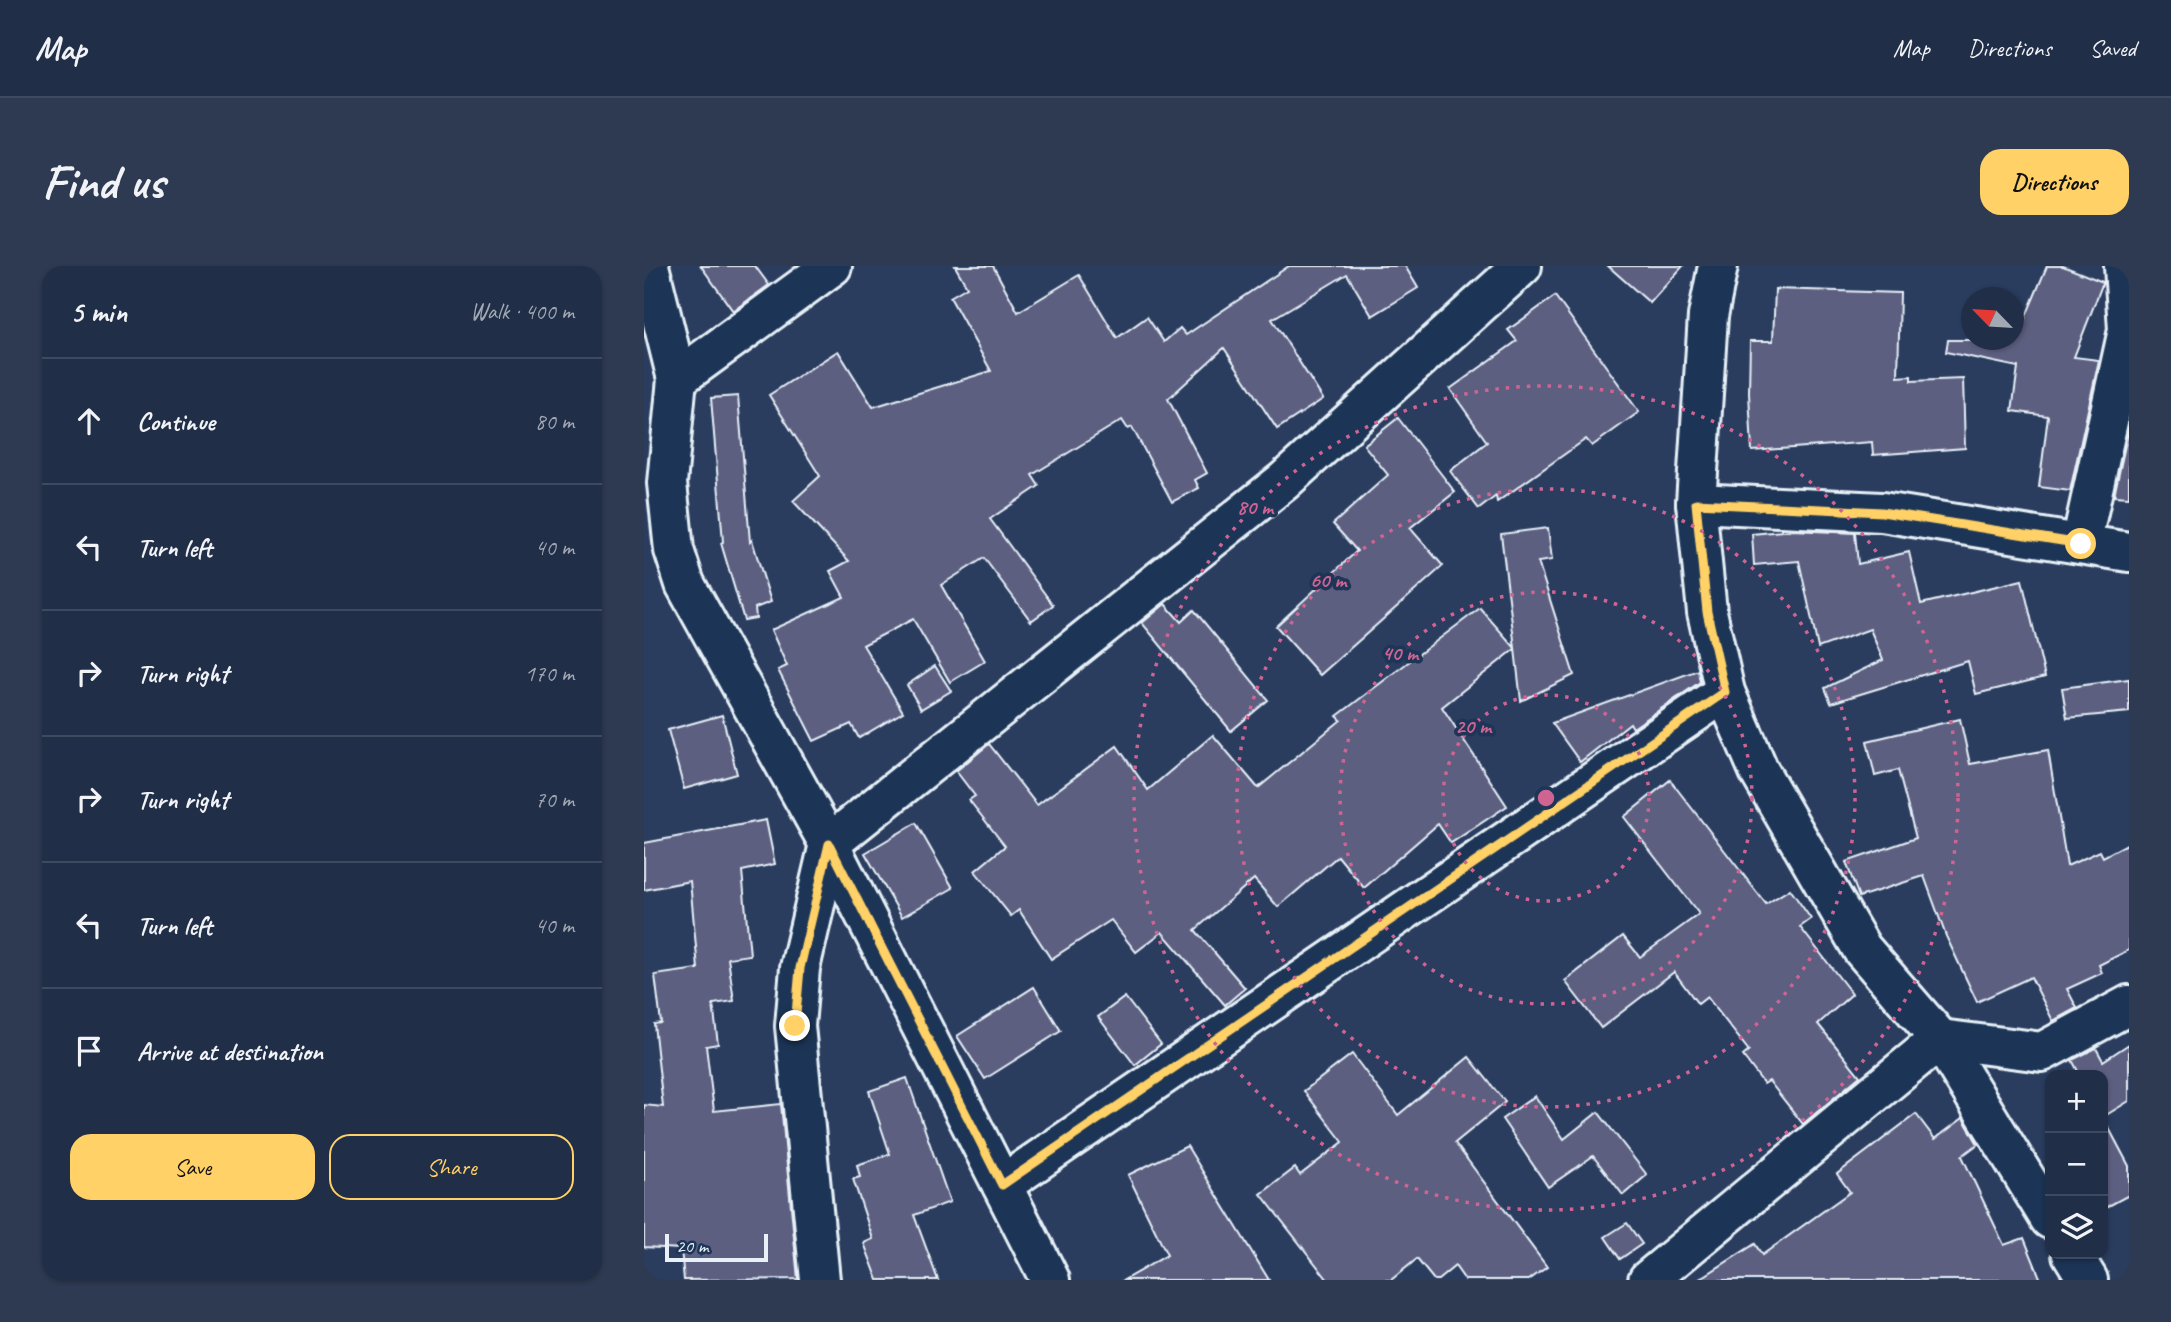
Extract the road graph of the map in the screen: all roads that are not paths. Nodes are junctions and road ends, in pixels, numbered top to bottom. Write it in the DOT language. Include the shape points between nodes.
graph roads {
  1 [pos="649,266"];
  2 [pos="832,266"];
  3 [pos="1522,266"];
  4 [pos="1718,266"];
  5 [pos="2124,266"];
  6 [pos="677,379"];
  7 [pos="655,489"];
  8 [pos="1696,503"];
  9 [pos="2081,544"];
  10 [pos="2129,552"];
  11 [pos="1725,692"];
  12 [pos="829,844"];
  13 [pos="2129,1005"];
  14 [pos="1940,1039"];
  15 [pos="1002,1185"];
  16 [pos="2045,1211"];
  17 [pos="2075,1259"];
  18 [pos="820,1280"];
  19 [pos="1050,1280"];
  20 [pos="1648,1280"];
  21 [pos="2088,1280"];
  1 -- 6 [label="street"];
  2 -- 6 [label="street"];
  3 -- 12 [label="street" via="1284,481"];
  4 -- 8 [label="street" via="1708,316"];
  5 -- 9 [label="street" via="2128,330"];
  6 -- 7 [label="street"];
  7 -- 12 [label="street" via="685,584"];
  8 -- 9 [label="street" via="1882,512"];
  8 -- 11 [label="street" via="1707,612"];
  9 -- 10 [label="street"];
  11 -- 14 [label="street" via="1759,771 1862,949"];
  11 -- 15 [label="street"];
  12 -- 15 [label="street"];
  12 -- 18 [label="street" via="800,968 795,1026"];
  13 -- 14 [label="street" via="2042,1052"];
  14 -- 16 [label="street"];
  14 -- 20 [label="street"];
  15 -- 19 [label="street"];
  17 -- 21 [label="street"];
}
